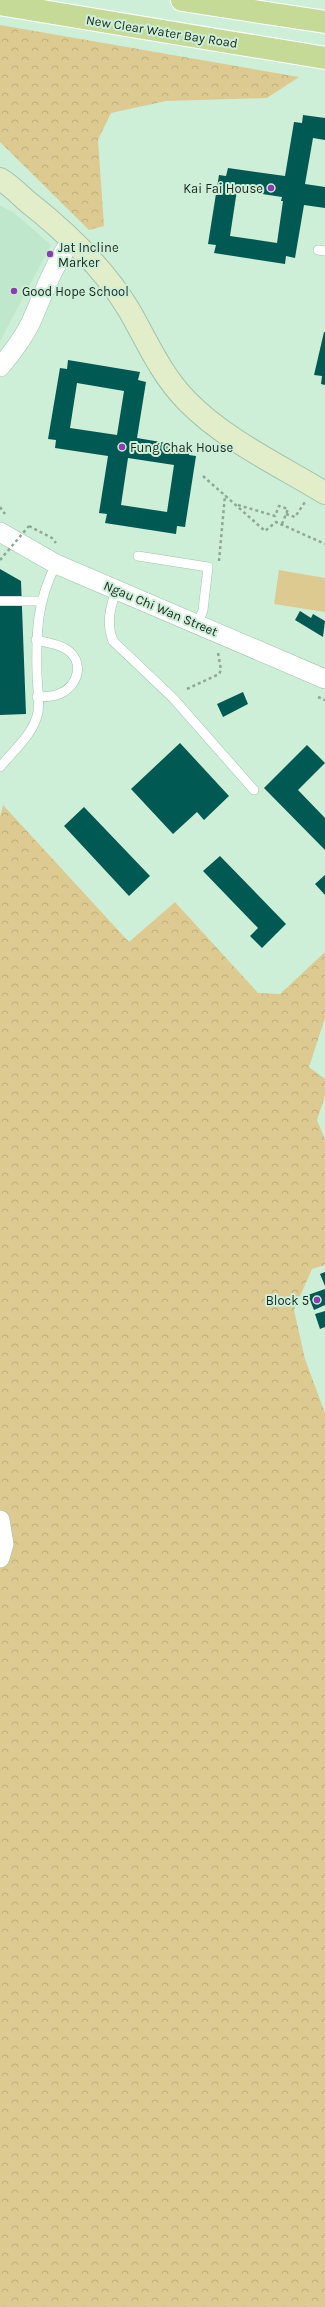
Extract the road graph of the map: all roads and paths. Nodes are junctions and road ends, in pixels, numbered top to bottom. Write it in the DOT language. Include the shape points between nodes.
graph roads {
  1 [pos="182,0"];
  2 [pos="0,4"];
  3 [pos="325,22"];
  4 [pos="325,58"];
  5 [pos="0,179"];
  6 [pos="72,240"];
  7 [pos="0,367"];
  8 [pos="204,476"];
  9 [pos="225,495"];
  10 [pos="318,499"];
  11 [pos="236,504"];
  12 [pos="286,514"];
  13 [pos="282,524"];
  14 [pos="29,526"];
  15 [pos="0,532"];
  16 [pos="325,544"];
  17 [pos="138,556"];
  18 [pos="0,560"];
  19 [pos="219,562"];
  20 [pos="56,564"];
  21 [pos="117,589"];
  22 [pos="0,601"];
  23 [pos="41,601"];
  24 [pos="198,624"];
  25 [pos="36,640"];
  26 [pos="218,653"];
  27 [pos="325,679"];
  28 [pos="187,689"];
  29 [pos="37,697"];
  30 [pos="0,767"];
  31 [pos="254,790"];
  32 [pos="0,1520"];
  33 [pos="0,1558"];
  1 -- 3 [label="main road"];
  2 -- 4 [label="main road, New Clear Water Bay Road"];
  5 -- 6 [label="main road"];
  6 -- 7 [label="street" via="52,269 31,322 16,348"];
  6 -- 10 [label="main road" via="100,270 128,308 168,378 187,401 209,421"];
  8 -- 9 [label="path"];
  9 -- 11 [label="path"];
  9 -- 19 [label="path"];
  10 -- 12 [label="path" via="305,501 295,517"];
  11 -- 12 [label="path" via="275,516 279,506 288,510"];
  11 -- 13 [label="path" via="265,531 276,522"];
  12 -- 13 [label="path"];
  13 -- 16 [label="path"];
  14 -- 18 [label="path, bridge"];
  15 -- 20 [label="street, Ngau Chi Wan Street"];
  17 -- 24 [label="lane" via="208,567 203,610"];
  20 -- 21 [label="street, Ngau Chi Wan Street"];
  20 -- 23 [label="lane"];
  21 -- 24 [label="street, Ngau Chi Wan Street"];
  21 -- 31 [label="lane" via="109,616 109,630 114,641 173,698"];
  22 -- 23 [label="lane"];
  23 -- 25 [label="lane"];
  24 -- 27 [label="street, Ngau Chi Wan Street"];
  25 -- 29 [label="lane"];
  25 -- 29 [label="lane" via="64,648 76,658 78,667 74,682 67,690 51,697"];
  26 -- 28 [label="path" via="219,674"];
  29 -- 30 [label="lane" via="38,713 28,734"];
  32 -- 33 [label="street" via="4,1544"];
}
